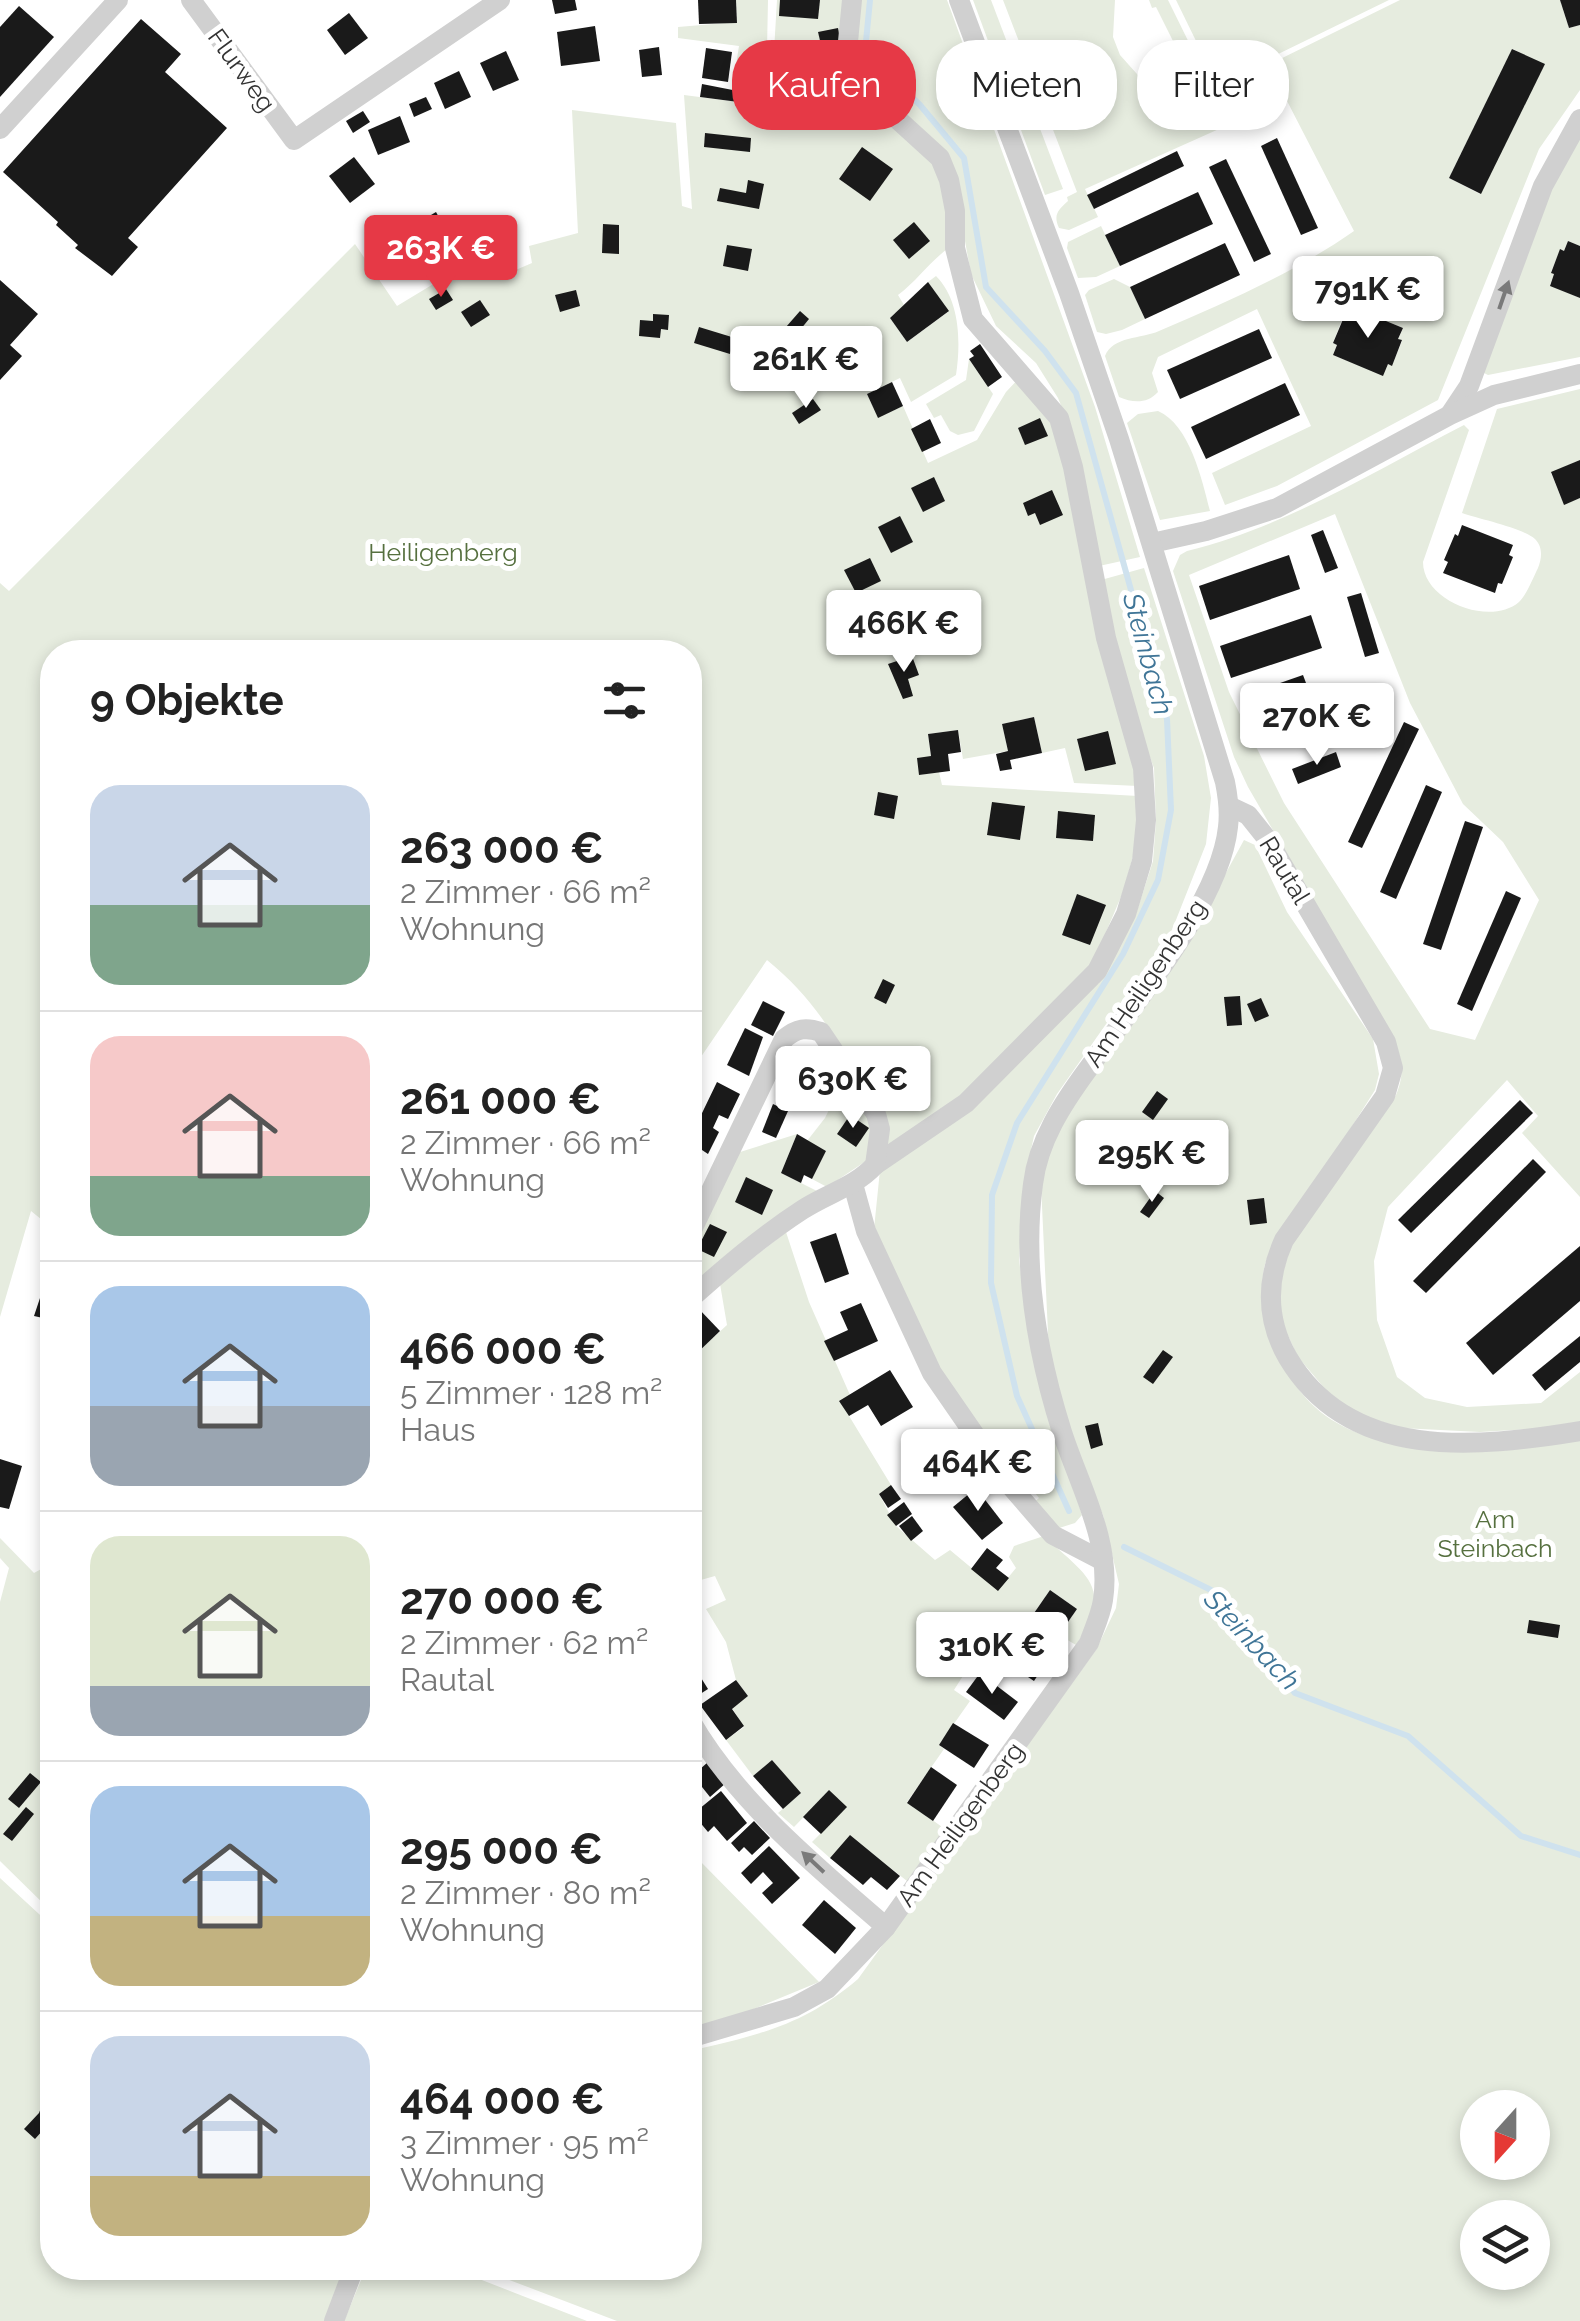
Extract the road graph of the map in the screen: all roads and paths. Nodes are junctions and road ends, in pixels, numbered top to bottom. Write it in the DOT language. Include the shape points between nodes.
graph roads {
  1 [pos="118,0"];
  2 [pos="191,0"];
  3 [pos="500,0"];
  4 [pos="852,0"];
  5 [pos="958,0"];
  6 [pos="1580,119"];
  7 [pos="0,129"];
  8 [pos="1580,374"];
  9 [pos="1450,415"];
  10 [pos="1152,543"];
  11 [pos="1230,806"];
  12 [pos="876,1165"];
  13 [pos="853,1184"];
  14 [pos="702,1209"];
  15 [pos="702,1288"];
  16 [pos="1580,1431"];
  17 [pos="1104,1562"];
  18 [pos="702,1735"];
  19 [pos="886,1927"];
  20 [pos="702,2035"];
  21 [pos="349,2280"];
  22 [pos="334,2321"];
  1 -- 7 [label="street"];
  2 -- 3 [label="street, Flurweg" via="294,140"];
  4 -- 12 [label="street" via="848,52 860,86 940,158 972,319 1060,418 1106,638 1143,768 1146,820 1126,914 1097,971 966,1102"];
  5 -- 10 [label="street" via="1070,293"];
  9 -- 6 [label="street, one-way" via="1469,386 1543,186"];
  8 -- 9 [label="street" via="1494,395"];
  9 -- 10 [label="street" via="1277,508"];
  10 -- 11 [label="street"];
  11 -- 16 [label="street, Rautal" via="1248,815 1268,840 1386,1042 1394,1068 1386,1096 1275,1259 1270,1308 1281,1345 1319,1398 1375,1432 1480,1442"];
  11 -- 17 [label="street, Am Heiligenberg" via="1208,887 1181,937 1066,1099 1033,1181 1028,1259 1041,1351"];
  12 -- 13 [label="street"];
  12 -- 14 [label="street" via="876,1114 822,1032 794,1031 784,1039"];
  13 -- 15 [label="street" via="805,1208"];
  13 -- 17 [label="street" via="866,1231 932,1373 1053,1535"];
  17 -- 19 [label="street, Am Heiligenberg" via="1103,1601 1089,1643"];
  19 -- 18 [label="street, Am Heiligenberg, one-way" via="761,1810"];
  19 -- 20 [label="street, Am Heiligenberg" via="826,1989 794,2008"];
  21 -- 22 [label="street"];
}
